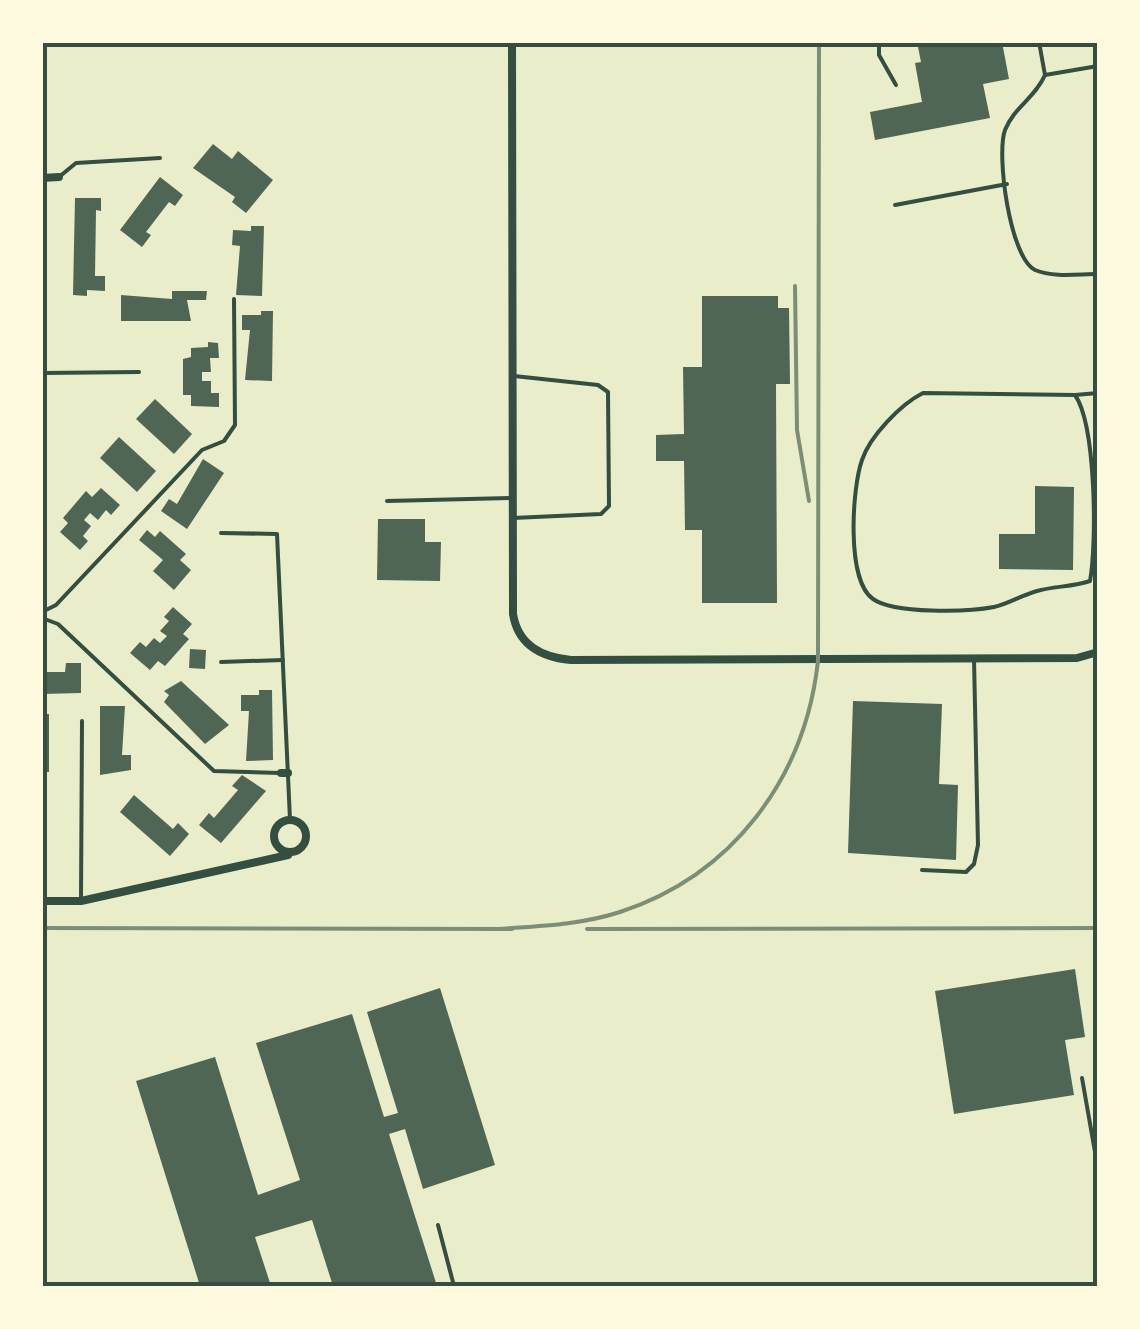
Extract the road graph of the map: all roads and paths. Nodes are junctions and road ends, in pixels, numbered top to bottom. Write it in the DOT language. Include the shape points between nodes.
graph roads {
  1 [pos="512,42"];
  2 [pos="879,42"];
  3 [pos="1039,42"];
  4 [pos="1098,66"];
  5 [pos="1044,75"];
  6 [pos="896,85"];
  7 [pos="160,158"];
  8 [pos="59,177"];
  9 [pos="42,178"];
  10 [pos="1007,184"];
  11 [pos="895,205"];
  12 [pos="1098,274"];
  13 [pos="234,298"];
  14 [pos="139,372"];
  15 [pos="42,373"];
  16 [pos="512,376"];
  17 [pos="1098,394"];
  18 [pos="1076,395"];
  19 [pos="512,498"];
  20 [pos="387,501"];
  21 [pos="513,518"];
  22 [pos="221,534"];
  23 [pos="1090,581"];
  24 [pos="1098,582"];
  25 [pos="42,615"];
  26 [pos="1098,652"];
  27 [pos="974,659"];
  28 [pos="283,660"];
  29 [pos="221,662"];
  30 [pos="82,721"];
  31 [pos="284,773"];
  32 [pos="290,820"];
  33 [pos="288,855"];
  34 [pos="922,870"];
  35 [pos="42,901"];
  36 [pos="81,901"];
  37 [pos="1082,1078"];
  38 [pos="1098,1169"];
  39 [pos="438,1225"];
  40 [pos="454,1286"];
  1 -- 16 [label="street"];
  2 -- 6 [label="lane"];
  3 -- 5 [label="lane"];
  4 -- 5 [label="lane"];
  5 -- 10 [label="lane" via="1002,136"];
  7 -- 8 [label="lane" via="76,163"];
  8 -- 9 [label="street"];
  10 -- 11 [label="lane"];
  10 -- 12 [label="lane" via="1021,258 1051,274"];
  13 -- 25 [label="lane" via="235,424"];
  14 -- 15 [label="lane"];
  16 -- 19 [label="street"];
  16 -- 21 [label="lane" via="598,385 608,392 609,506 600,514"];
  17 -- 18 [label="lane"];
  18 -- 23 [label="lane" via="1086,410 1091,449"];
  18 -- 23 [label="lane" via="923,394 907,401 862,456 855,562 863,590 875,602 918,610 994,607"];
  19 -- 20 [label="lane"];
  19 -- 21 [label="street"];
  21 -- 27 [label="street" via="513,614 525,641 552,658"];
  22 -- 28 [label="lane" via="277,534"];
  23 -- 24 [label="lane"];
  25 -- 31 [label="lane" via="214,772"];
  26 -- 27 [label="street"];
  27 -- 34 [label="lane" via="974,864 966,872"];
  28 -- 29 [label="lane"];
  28 -- 31 [label="lane"];
  30 -- 36 [label="lane"];
  31 -- 32 [label="lane"];
  32 -- 33 [label="street" via="274,836"];
  32 -- 33 [label="street" via="305,834 301,847"];
  33 -- 36 [label="street"];
  35 -- 36 [label="street"];
  37 -- 38 [label="lane"];
  39 -- 40 [label="lane"];
}
